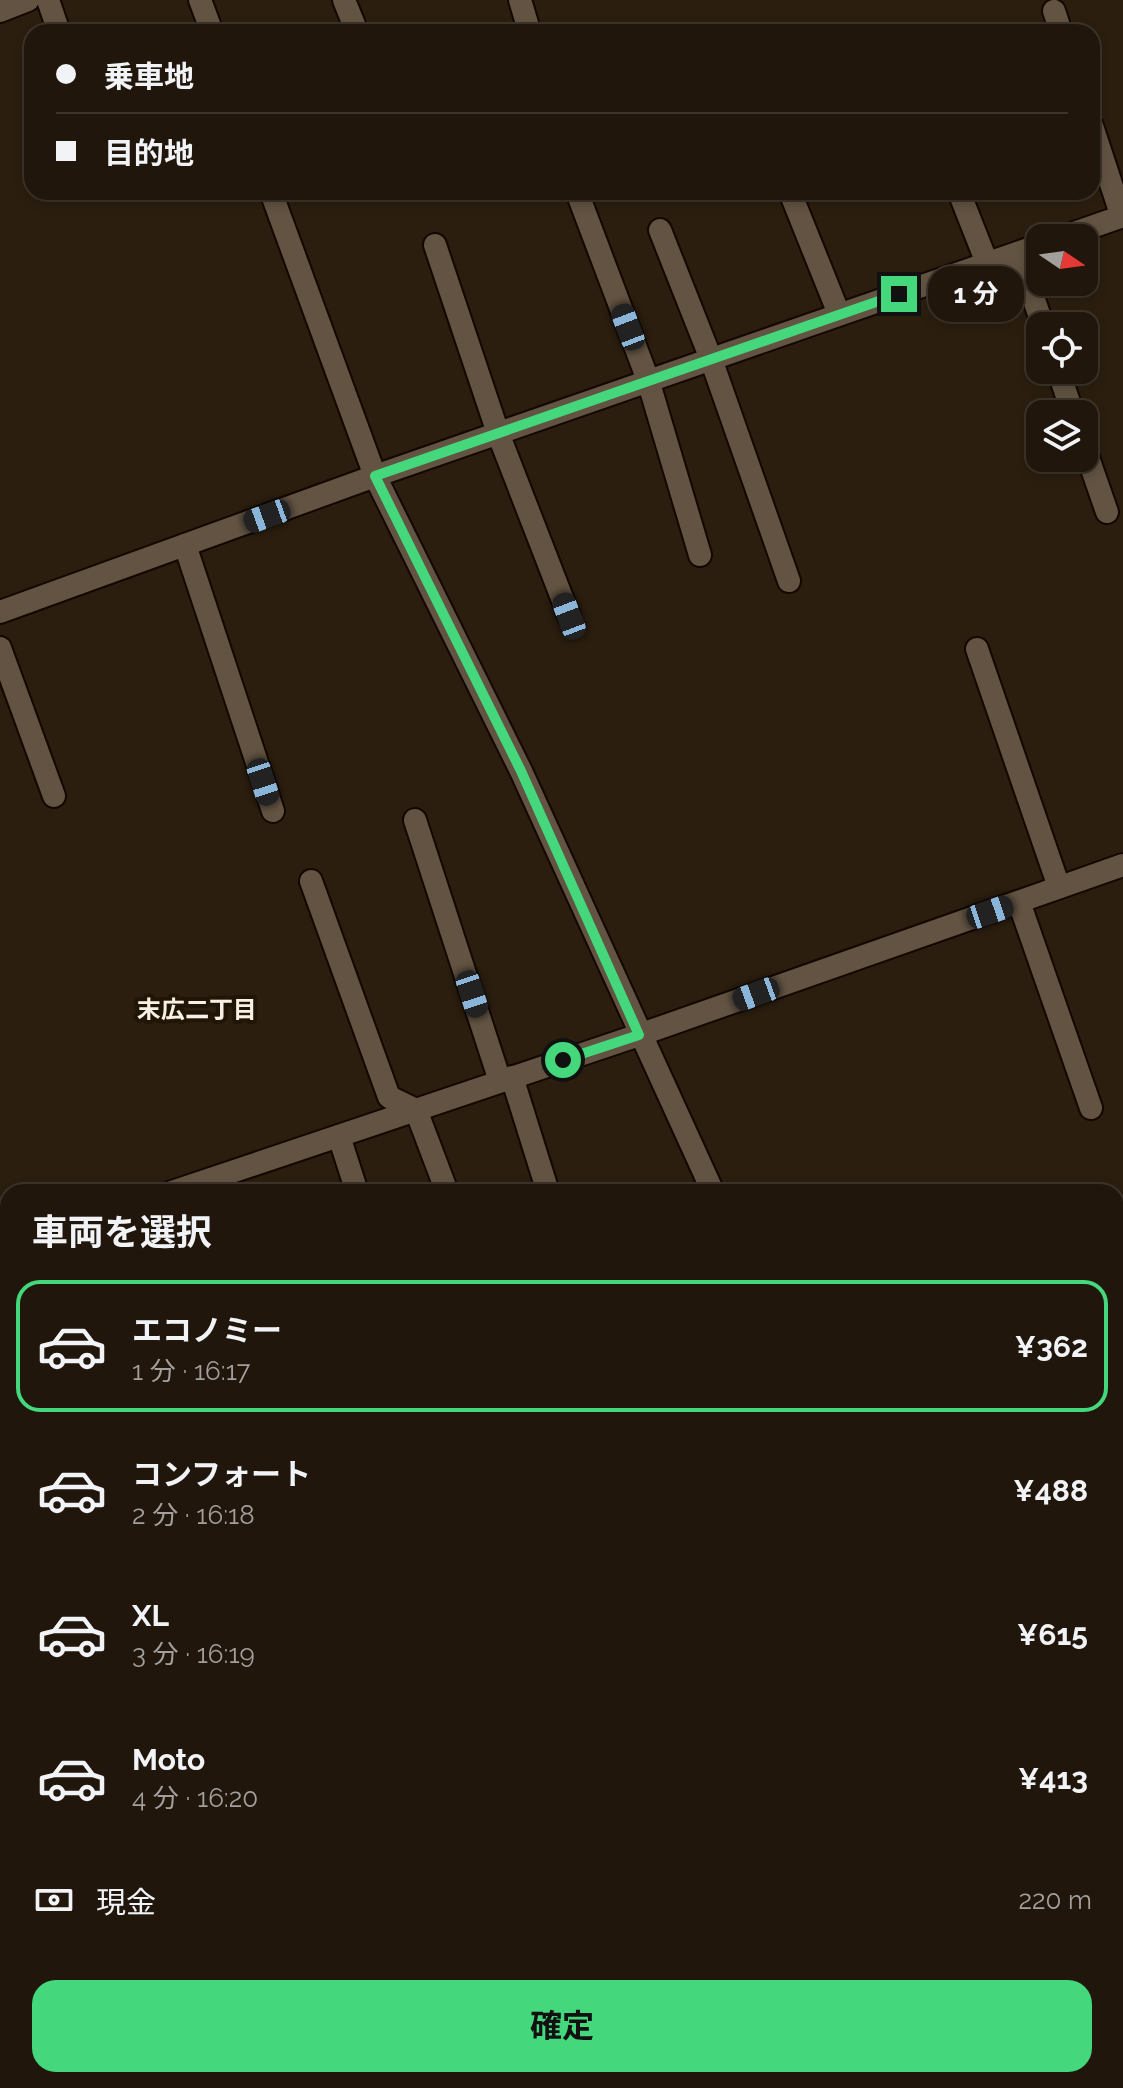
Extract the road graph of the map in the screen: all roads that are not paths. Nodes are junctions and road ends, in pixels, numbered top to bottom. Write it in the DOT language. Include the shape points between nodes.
graph roads {
  1 [pos="28,0"];
  2 [pos="48,0"];
  3 [pos="200,0"];
  4 [pos="344,0"];
  5 [pos="520,0"];
  6 [pos="0,11"];
  7 [pos="56,24"];
  8 [pos="209,24"];
  9 [pos="354,24"];
  10 [pos="527,24"];
  11 [pos="1100,150"];
  12 [pos="274,200"];
  13 [pos="580,200"];
  14 [pos="793,200"];
  15 [pos="962,200"];
  16 [pos="1122,216"];
  17 [pos="1098,225"];
  18 [pos="660,230"];
  19 [pos="435,245"];
  20 [pos="1026,250"];
  21 [pos="1018,253"];
  22 [pos="987,263"];
  23 [pos="1038,312"];
  24 [pos="839,314"];
  25 [pos="711,359"];
  26 [pos="648,380"];
  27 [pos="498,433"];
  28 [pos="1093,472"];
  29 [pos="375,476"];
  30 [pos="1107,512"];
  31 [pos="185,545"];
  32 [pos="700,555"];
  33 [pos="789,581"];
  34 [pos="0,612"];
  35 [pos="569,616"];
  36 [pos="0,648"];
  37 [pos="977,649"];
  38 [pos="54,796"];
  39 [pos="273,811"];
  40 [pos="415,820"];
  41 [pos="1123,865"];
  42 [pos="311,881"];
  43 [pos="1059,887"];
  44 [pos="1019,902"];
  45 [pos="639,1035"];
  46 [pos="506,1079"];
  47 [pos="1091,1108"];
  48 [pos="416,1110"];
  49 [pos="339,1136"];
  50 [pos="196,1184"];
  51 [pos="354,1184"];
  52 [pos="444,1184"];
  53 [pos="545,1184"];
  54 [pos="709,1184"];
  1 -- 6 [label="street"];
  2 -- 7 [label="street"];
  3 -- 8 [label="street"];
  4 -- 9 [label="street"];
  5 -- 10 [label="street"];
  11 -- 16 [label="street"];
  12 -- 29 [label="street"];
  13 -- 26 [label="street"];
  14 -- 24 [label="street"];
  15 -- 22 [label="street"];
  16 -- 17 [label="street"];
  18 -- 25 [label="street"];
  19 -- 27 [label="street"];
  20 -- 21 [label="street"];
  21 -- 22 [label="street"];
  21 -- 23 [label="street"];
  22 -- 24 [label="street"];
  24 -- 25 [label="street"];
  25 -- 26 [label="street"];
  25 -- 33 [label="street"];
  26 -- 27 [label="street"];
  26 -- 32 [label="street"];
  27 -- 29 [label="street"];
  27 -- 35 [label="street"];
  28 -- 30 [label="street"];
  29 -- 31 [label="street"];
  29 -- 45 [label="street" via="521,771"];
  31 -- 34 [label="street"];
  31 -- 39 [label="street"];
  36 -- 38 [label="street"];
  37 -- 43 [label="street"];
  40 -- 46 [label="street"];
  41 -- 43 [label="street"];
  42 -- 48 [label="street" via="389,1097"];
  43 -- 44 [label="street"];
  44 -- 45 [label="street"];
  44 -- 47 [label="street"];
  45 -- 46 [label="street"];
  45 -- 54 [label="street"];
  46 -- 48 [label="street"];
  46 -- 53 [label="street"];
  48 -- 49 [label="street"];
  48 -- 52 [label="street"];
  49 -- 50 [label="street"];
  49 -- 51 [label="street"];
}
